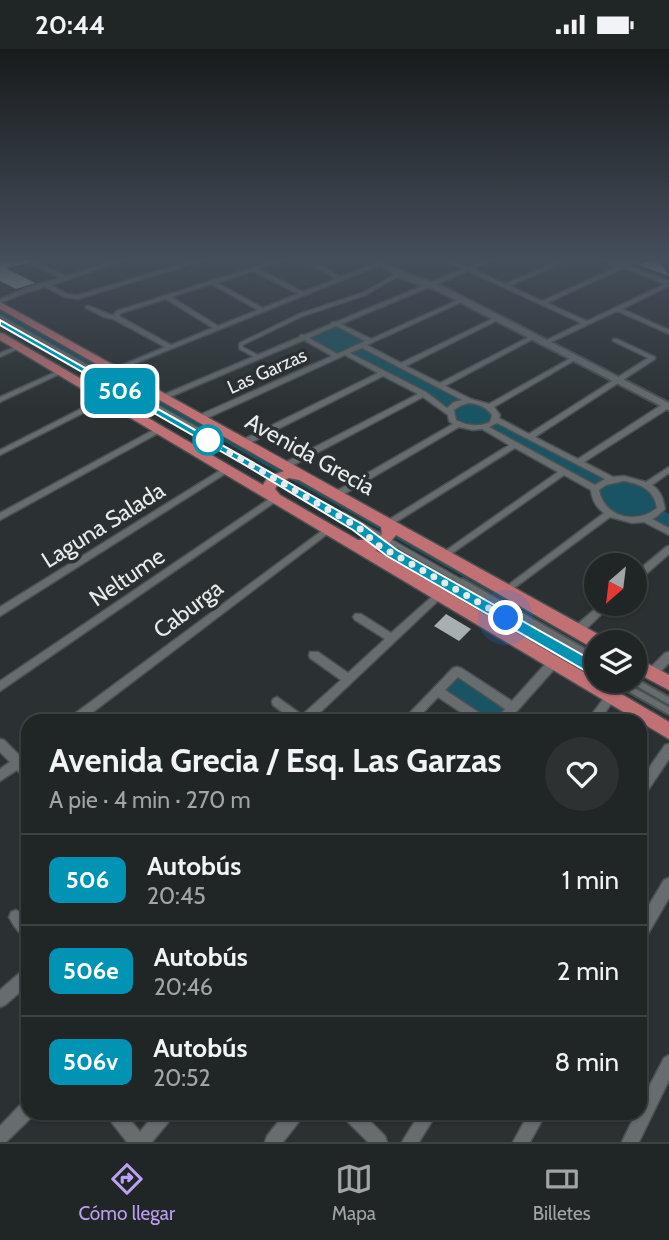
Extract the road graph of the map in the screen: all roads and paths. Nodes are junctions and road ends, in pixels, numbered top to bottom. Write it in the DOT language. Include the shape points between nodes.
graph roads {
  1 [pos="10,309"];
  2 [pos="92,309"];
  3 [pos="126,309"];
  4 [pos="186,309"];
  5 [pos="320,309"];
  6 [pos="368,309"];
  7 [pos="442,309"];
  8 [pos="478,309"];
  9 [pos="555,309"];
  10 [pos="617,309"];
  11 [pos="262,310"];
  12 [pos="0,317"];
  13 [pos="115,317"];
  14 [pos="496,319"];
  15 [pos="0,323"];
  16 [pos="334,323"];
  17 [pos="586,323"];
  18 [pos="217,328"];
  19 [pos="667,328"];
  20 [pos="0,336"];
  21 [pos="302,337"];
  22 [pos="531,338"];
  23 [pos="615,340"];
  24 [pos="366,343"];
  25 [pos="543,344"];
  26 [pos="19,347"];
  27 [pos="170,347"];
  28 [pos="346,353"];
  29 [pos="0,355"];
  30 [pos="256,356"];
  31 [pos="338,357"];
  32 [pos="573,359"];
  33 [pos="400,366"];
  34 [pos="114,370"];
  35 [pos="60,372"];
  36 [pos="383,373"];
  37 [pos="617,382"];
  38 [pos="439,386"];
  39 [pos="423,394"];
  40 [pos="162,397"];
  41 [pos="107,399"];
  42 [pos="0,400"];
  43 [pos="469,401"];
  44 [pos="667,406"];
  45 [pos="489,407"];
  46 [pos="449,413"];
  47 [pos="200,418"];
  48 [pos="495,419"];
  49 [pos="458,424"];
  50 [pos="483,427"];
  51 [pos="160,430"];
  52 [pos="529,437"];
  53 [pos="243,443"];
  54 [pos="514,445"];
  55 [pos="0,453"];
  56 [pos="579,463"];
  57 [pos="669,469"];
  58 [pos="227,470"];
  59 [pos="564,472"];
  60 [pos="280,474"];
  61 [pos="611,479"];
  62 [pos="647,485"];
  63 [pos="595,489"];
  64 [pos="335,495"];
  65 [pos="275,498"];
  66 [pos="665,511"];
  67 [pos="610,513"];
  68 [pos="0,517"];
  69 [pos="646,519"];
  70 [pos="327,530"];
  71 [pos="669,532"];
  72 [pos="385,536"];
  73 [pos="353,544"];
  74 [pos="669,549"];
  75 [pos="444,556"];
  76 [pos="648,568"];
  77 [pos="506,591"];
  78 [pos="439,595"];
  79 [pos="0,612"];
  80 [pos="594,616"];
  81 [pos="358,617"];
  82 [pos="577,631"];
  83 [pos="584,635"];
  84 [pos="391,639"];
  85 [pos="584,651"];
  86 [pos="314,655"];
  87 [pos="669,656"];
  88 [pos="584,662"];
  89 [pos="554,663"];
  90 [pos="647,670"];
  91 [pos="652,673"];
  92 [pos="584,676"];
  93 [pos="348,679"];
  94 [pos="669,683"];
  95 [pos="0,687"];
  96 [pos="647,688"];
  97 [pos="438,691"];
  98 [pos="611,693"];
  99 [pos="619,693"];
  100 [pos="624,693"];
  101 [pos="669,701"];
  102 [pos="277,702"];
  103 [pos="513,708"];
  104 [pos="669,711"];
  105 [pos="82,714"];
  106 [pos="293,714"];
  107 [pos="310,714"];
  108 [pos="415,714"];
  109 [pos="472,714"];
  110 [pos="507,714"];
  111 [pos="598,714"];
  112 [pos="647,714"];
  113 [pos="647,714"];
  114 [pos="669,731"];
  115 [pos="0,744"];
  116 [pos="669,749"];
  117 [pos="21,758"];
  118 [pos="21,760"];
  119 [pos="0,776"];
  120 [pos="647,782"];
  121 [pos="669,885"];
  122 [pos="16,917"];
  123 [pos="647,922"];
  124 [pos="21,923"];
  125 [pos="21,981"];
  126 [pos="0,1000"];
  127 [pos="669,1063"];
  128 [pos="647,1108"];
  129 [pos="21,1116"];
  130 [pos="121,1120"];
  131 [pos="159,1120"];
  132 [pos="290,1120"];
  133 [pos="358,1120"];
  134 [pos="424,1120"];
  135 [pos="534,1120"];
  136 [pos="641,1120"];
  137 [pos="0,1137"];
  138 [pos="139,1142"];
  139 [pos="273,1142"];
  140 [pos="379,1142"];
  141 [pos="410,1142"];
  142 [pos="521,1142"];
  143 [pos="630,1142"];
  1 -- 34 [label="main road, Avenida Grecia"];
  2 -- 13 [label="street"];
  3 -- 13 [label="street"];
  4 -- 18 [label="street"];
  5 -- 30 [label="lane" via="241,344"];
  6 -- 16 [label="street"];
  7 -- 24 [label="street, Las Garzas"];
  8 -- 14 [label="street"];
  9 -- 17 [label="street"];
  10 -- 17 [label="street"];
  10 -- 19 [label="street"];
  11 -- 18 [label="street"];
  12 -- 60 [label="lane"];
  13 -- 27 [label="street"];
  14 -- 22 [label="street"];
  14 -- 33 [label="street"];
  15 -- 60 [label="lane"];
  16 -- 21 [label="street"];
  16 -- 24 [label="street"];
  17 -- 25 [label="street"];
  18 -- 27 [label="street"];
  20 -- 26 [label="main road"];
  21 -- 30 [label="street"];
  21 -- 31 [label="street"];
  22 -- 25 [label="street"];
  22 -- 38 [label="street"];
  23 -- 37 [label="street" via="653,358"];
  24 -- 28 [label="street, Las Garzas"];
  24 -- 33 [label="street"];
  25 -- 32 [label="street"];
  26 -- 29 [label="street"];
  26 -- 35 [label="main road"];
  27 -- 34 [label="street"];
  28 -- 31 [label="street, Las Garzas"];
  28 -- 36 [label="street"];
  30 -- 40 [label="street"];
  31 -- 47 [label="street, Las Garzas"];
  32 -- 37 [label="street"];
  32 -- 45 [label="street"];
  33 -- 38 [label="street"];
  34 -- 40 [label="main road, Avenida Grecia"];
  35 -- 41 [label="main road"];
  35 -- 42 [label="street"];
  36 -- 39 [label="street"];
  36 -- 53 [label="street"];
  37 -- 44 [label="street"];
  37 -- 52 [label="street"];
  38 -- 43 [label="street"];
  39 -- 46 [label="street"];
  39 -- 60 [label="street"];
  40 -- 47 [label="main road, Avenida Grecia"];
  41 -- 51 [label="main road"];
  41 -- 55 [label="street"];
  43 -- 45 [label="street"];
  43 -- 46 [label="street" via="457,404"];
  44 -- 56 [label="street"];
  45 -- 48 [label="street"];
  46 -- 49 [label="street"];
  47 -- 53 [label="main road, Avenida Grecia"];
  48 -- 50 [label="street"];
  48 -- 52 [label="street"];
  49 -- 50 [label="street"];
  49 -- 64 [label="street"];
  50 -- 54 [label="street"];
  51 -- 58 [label="main road"];
  51 -- 68 [label="street"];
  52 -- 56 [label="street"];
  53 -- 60 [label="main road, Avenida Grecia"];
  54 -- 59 [label="street"];
  54 -- 72 [label="street"];
  56 -- 61 [label="street"];
  57 -- 62 [label="street"];
  58 -- 65 [label="main road"];
  58 -- 79 [label="street, Laguna Salada"];
  59 -- 63 [label="street"];
  59 -- 75 [label="street"];
  60 -- 64 [label="main road, Avenida Grecia" via="308,479"];
  60 -- 65 [label="main road" via="268,489"];
  60 -- 72 [label="lane"];
  60 -- 72 [label="lane" via="358,527"];
  61 -- 62 [label="street"];
  61 -- 63 [label="street"];
  62 -- 66 [label="street"];
  63 -- 67 [label="street" via="599,506"];
  64 -- 72 [label="main road, Avenida Grecia"];
  65 -- 70 [label="main road"];
  65 -- 95 [label="street, Neltume"];
  66 -- 69 [label="street"];
  67 -- 69 [label="street" via="628,520"];
  67 -- 77 [label="street"];
  69 -- 71 [label="street"];
  70 -- 73 [label="main road"];
  70 -- 105 [label="street, Caburga"];
  72 -- 73 [label="main road"];
  72 -- 75 [label="main road, Avenida Grecia"];
  72 -- 85 [label="lane"];
  72 -- 88 [label="lane"];
  73 -- 78 [label="main road"];
  74 -- 76 [label="street"];
  75 -- 77 [label="main road, Avenida Grecia"];
  77 -- 82 [label="main road, Avenida Grecia"];
  78 -- 84 [label="street"];
  78 -- 89 [label="main road"];
  80 -- 82 [label="street"];
  81 -- 84 [label="street"];
  82 -- 83 [label="main road, Avenida Grecia"];
  84 -- 93 [label="street"];
  86 -- 93 [label="street"];
  87 -- 91 [label="street"];
  89 -- 92 [label="main road"];
  89 -- 103 [label="street"];
  90 -- 91 [label="main road"];
  91 -- 94 [label="main road"];
  93 -- 107 [label="street"];
  96 -- 101 [label="lane"];
  97 -- 103 [label="street" via="457,671"];
  97 -- 108 [label="street"];
  97 -- 109 [label="street"];
  98 -- 111 [label="street"];
  99 -- 112 [label="main road"];
  100 -- 104 [label="lane"];
  102 -- 106 [label="street"];
  103 -- 110 [label="street"];
  113 -- 114 [label="main road"];
  115 -- 117 [label="street"];
  116 -- 120 [label="street"];
  118 -- 119 [label="street"];
  121 -- 123 [label="street"];
  122 -- 124 [label="street"];
  125 -- 126 [label="street"];
  127 -- 128 [label="street"];
  129 -- 137 [label="street"];
  130 -- 138 [label="street"];
  131 -- 138 [label="street"];
  132 -- 139 [label="street"];
  133 -- 140 [label="street"];
  134 -- 141 [label="street"];
  135 -- 142 [label="street"];
  136 -- 143 [label="street"];
}
